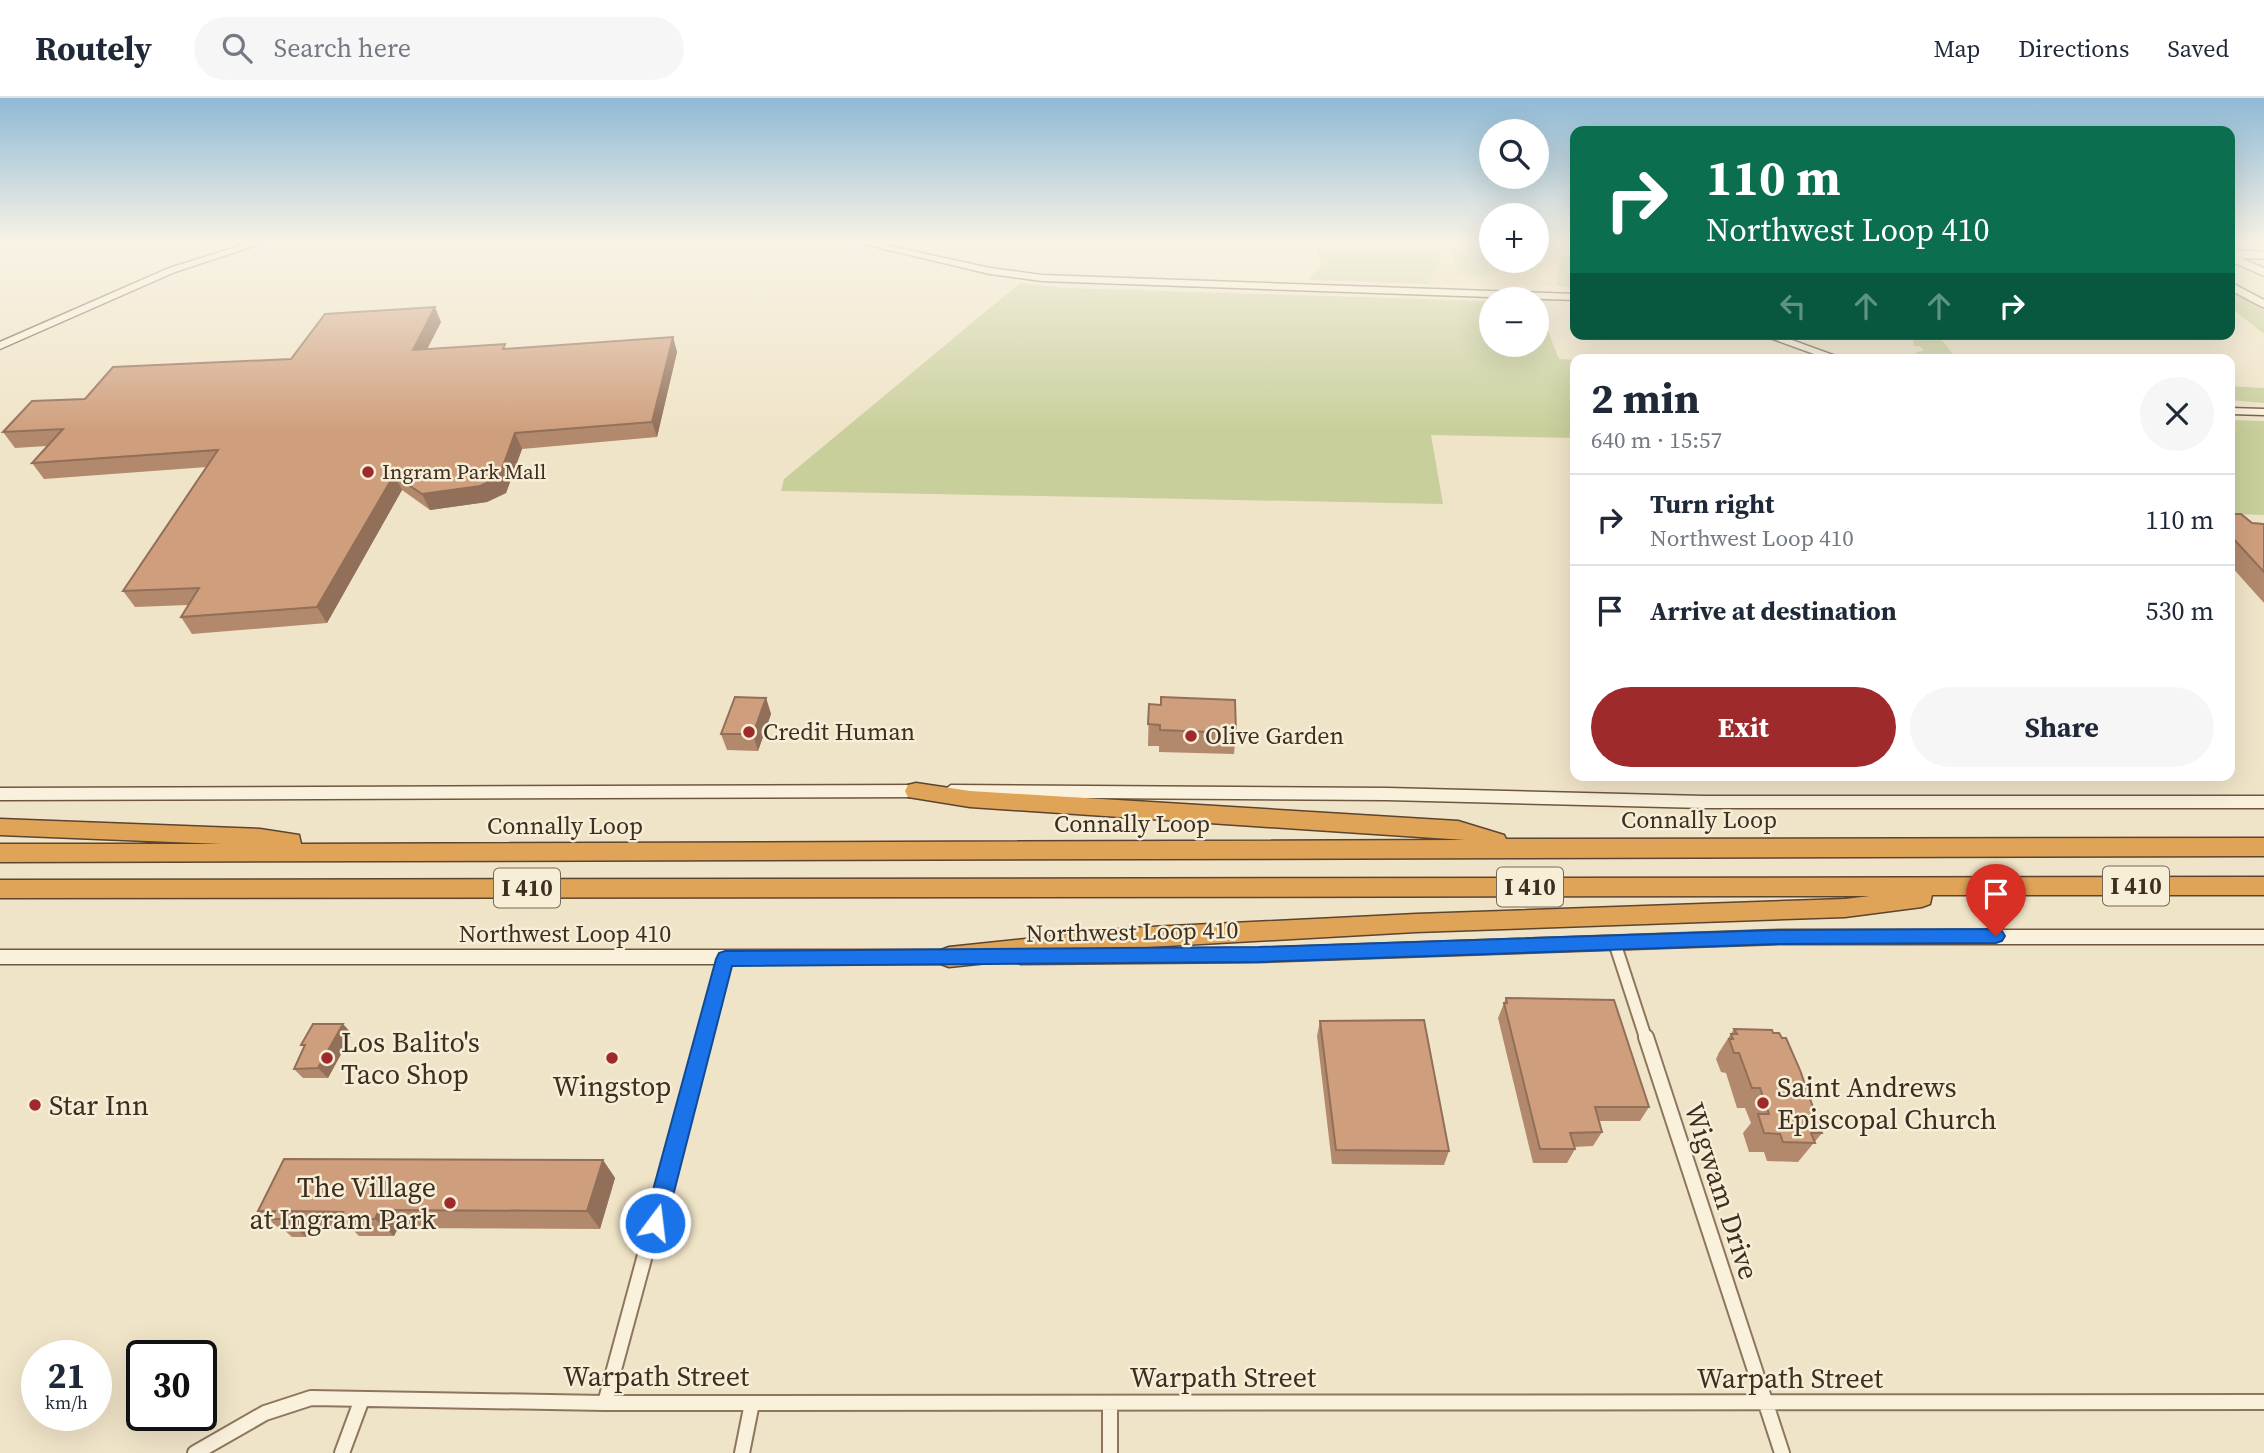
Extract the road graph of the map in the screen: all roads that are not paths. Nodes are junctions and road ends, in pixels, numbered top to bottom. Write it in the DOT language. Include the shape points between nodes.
graph roads {
  1 [pos="90,305"];
  2 [pos="1782,340"];
  3 [pos="2,343"];
  4 [pos="1824,354"];
  5 [pos="2235,411"];
  6 [pos="2264,412"];
  7 [pos="916,791"];
  8 [pos="0,794"];
  9 [pos="2264,802"];
  10 [pos="0,827"];
  11 [pos="1514,846"];
  12 [pos="2264,847"];
  13 [pos="379,852"];
  14 [pos="0,853"];
  15 [pos="2264,886"];
  16 [pos="2007,887"];
  17 [pos="0,889"];
  18 [pos="2264,937"];
  19 [pos="1615,944"];
  20 [pos="0,957"];
  21 [pos="949,957"];
  22 [pos="725,959"];
  23 [pos="362,1399"];
  24 [pos="2264,1402"];
  25 [pos="605,1403"];
  26 [pos="752,1403"];
  27 [pos="1110,1403"];
  28 [pos="1766,1405"];
  29 [pos="195,1453"];
  30 [pos="342,1453"];
  31 [pos="743,1453"];
  32 [pos="1110,1453"];
  33 [pos="1782,1453"];
  1 -- 3 [label="main road"];
  2 -- 4 [label="main road"];
  5 -- 6 [label="main road"];
  7 -- 8 [label="main road"];
  7 -- 9 [label="main road" via="1376,793 1682,802"];
  7 -- 11 [label="highway" via="970,799 1458,829"];
  10 -- 13 [label="highway" via="260,837"];
  11 -- 12 [label="highway, Connally Loop / I 410"];
  11 -- 13 [label="highway, Connally Loop / I 410"];
  13 -- 14 [label="highway, Connally Loop / I 410"];
  15 -- 16 [label="highway, I 410"];
  16 -- 17 [label="highway, I 410"];
  16 -- 21 [label="highway" via="1845,908 1130,938"];
  18 -- 19 [label="main road, Northwest Loop 410" via="1779,937"];
  19 -- 21 [label="main road, Northwest Loop 410" via="1233,955"];
  19 -- 28 [label="street, Wigwam Drive"];
  20 -- 22 [label="main road, Northwest Loop 410"];
  21 -- 22 [label="main road, Northwest Loop 410"];
  22 -- 25 [label="street"];
  23 -- 25 [label="street, Warpath Street"];
  23 -- 29 [label="street, Warpath Street" via="290,1402 240,1424"];
  23 -- 30 [label="street"];
  24 -- 28 [label="street, Warpath Street"];
  25 -- 26 [label="street, Warpath Street"];
  26 -- 27 [label="street, Warpath Street"];
  26 -- 31 [label="street"];
  27 -- 28 [label="street, Warpath Street"];
  27 -- 32 [label="street"];
  28 -- 33 [label="street, Wigwam Drive"];
}
